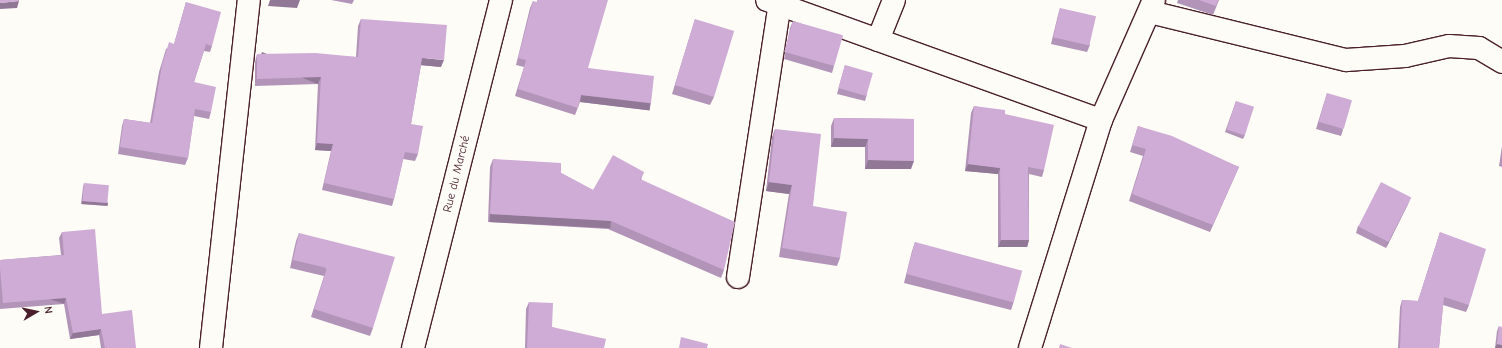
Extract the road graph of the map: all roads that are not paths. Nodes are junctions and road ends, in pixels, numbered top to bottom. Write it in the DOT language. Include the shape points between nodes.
graph roads {
  1 [pos="249,0"];
  2 [pos="501,0"];
  3 [pos="894,0"];
  4 [pos="774,2"];
  5 [pos="1152,6"];
  6 [pos="878,40"];
  7 [pos="1502,62"];
  8 [pos="1101,120"];
  9 [pos="738,277"];
  10 [pos="211,348"];
  11 [pos="413,348"];
  12 [pos="1030,348"];
  1 -- 10 [label="street"];
  2 -- 11 [label="street, Rue du Marché"];
  3 -- 6 [label="street"];
  4 -- 6 [label="street"];
  4 -- 9 [label="street"];
  5 -- 7 [label="street" via="1346,60 1405,56 1449,46 1478,48"];
  5 -- 8 [label="street"];
  6 -- 8 [label="street"];
  8 -- 12 [label="street"];
}
